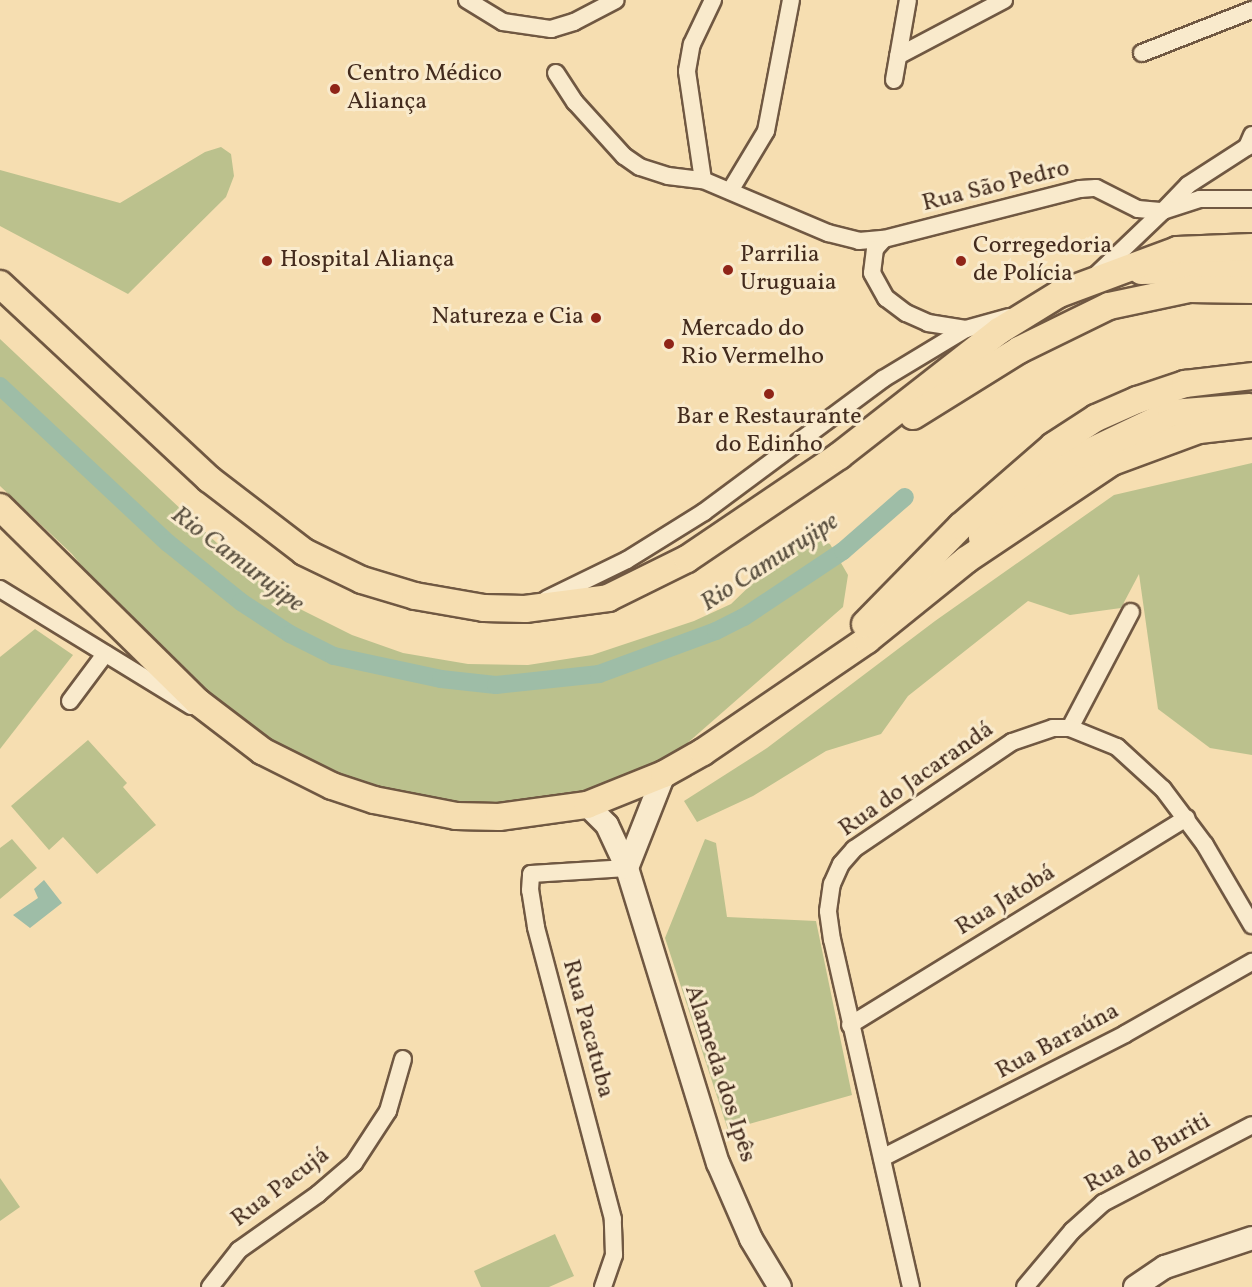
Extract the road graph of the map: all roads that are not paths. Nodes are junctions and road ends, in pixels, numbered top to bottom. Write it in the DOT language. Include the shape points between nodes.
graph roads {
  1 [pos="466,0"];
  2 [pos="616,0"];
  3 [pos="713,0"];
  4 [pos="791,0"];
  5 [pos="908,0"];
  6 [pos="1004,0"];
  7 [pos="1252,10"];
  8 [pos="1142,53"];
  9 [pos="898,56"];
  10 [pos="556,73"];
  11 [pos="894,80"];
  12 [pos="1250,145"];
  13 [pos="703,180"];
  14 [pos="730,191"];
  15 [pos="1118,199"];
  16 [pos="1252,199"];
  17 [pos="1163,211"];
  18 [pos="884,239"];
  19 [pos="1133,242"];
  20 [pos="1252,248"];
  21 [pos="1252,269"];
  22 [pos="1129,271"];
  23 [pos="0,284"];
  24 [pos="1084,285"];
  25 [pos="1252,290"];
  26 [pos="1027,312"];
  27 [pos="966,329"];
  28 [pos="1252,376"];
  29 [pos="1252,406"];
  30 [pos="1252,424"];
  31 [pos="839,456"];
  32 [pos="0,507"];
  33 [pos="966,560"];
  34 [pos="0,588"];
  35 [pos="525,609"];
  36 [pos="1131,612"];
  37 [pos="105,654"];
  38 [pos="823,667"];
  39 [pos="70,700"];
  40 [pos="227,728"];
  41 [pos="1070,728"];
  42 [pos="664,774"];
  43 [pos="587,805"];
  44 [pos="1187,818"];
  45 [pos="627,868"];
  46 [pos="1252,925"];
  47 [pos="1252,962"];
  48 [pos="850,1025"];
  49 [pos="403,1059"];
  50 [pos="1252,1125"];
  51 [pos="882,1158"];
  52 [pos="1252,1238"];
  53 [pos="210,1287"];
  54 [pos="603,1287"];
  55 [pos="780,1287"];
  56 [pos="910,1287"];
  57 [pos="1025,1287"];
  58 [pos="1135,1287"];
  1 -- 2 [label="street" via="503,22 551,29"];
  3 -- 13 [label="street" via="692,44 687,70"];
  4 -- 14 [label="street" via="766,131"];
  5 -- 9 [label="street"];
  6 -- 9 [label="street"];
  7 -- 8 [label="street"];
  9 -- 11 [label="street"];
  10 -- 13 [label="street, Rua São Pedro" via="574,102 624,156 640,167 668,177"];
  12 -- 17 [label="street" via="1188,185"];
  13 -- 14 [label="street, Rua São Pedro"];
  14 -- 18 [label="street, Rua São Pedro" via="835,236 859,241"];
  15 -- 17 [label="street, Rua São Pedro" via="1138,209"];
  15 -- 18 [label="street, Rua São Pedro" via="1096,188 1080,189"];
  15 -- 19 [label="street" via="1130,220"];
  16 -- 17 [label="street" via="1200,199"];
  17 -- 19 [label="street"];
  18 -- 27 [label="street" via="875,249 872,273 886,298 928,323"];
  19 -- 24 [label="street"];
  20 -- 22 [label="main road" via="1177,250"];
  21 -- 22 [label="main road"];
  22 -- 24 [label="main road"];
  23 -- 35 [label="main road" via="209,479 304,552 351,576 416,596 475,607"];
  24 -- 26 [label="main road"];
  25 -- 31 [label="main road" via="1190,289 1134,298 1071,321"];
  26 -- 27 [label="street"];
  26 -- 31 [label="main road"];
  27 -- 35 [label="street" via="883,379 671,534 579,585"];
  28 -- 38 [label="main road" via="1185,384 1137,400 1096,418 1053,446 961,526"];
  29 -- 33 [label="main road" via="1171,413 1083,455 1002,512"];
  30 -- 33 [label="main road" via="1199,430 1112,462"];
  31 -- 35 [label="main road" via="737,527 650,580 608,598"];
  32 -- 40 [label="main road"];
  33 -- 38 [label="main road" via="867,639"];
  34 -- 37 [label="street"];
  36 -- 41 [label="street"];
  37 -- 39 [label="street"];
  37 -- 40 [label="street"];
  38 -- 42 [label="main road" via="703,752"];
  40 -- 43 [label="main road" via="293,769 332,786 413,810 499,817"];
  41 -- 44 [label="street" via="1117,747 1135,760"];
  41 -- 48 [label="street, Rua do Jacarandá" via="1053,728 1012,742 875,834 841,864 832,884 828,911"];
  42 -- 43 [label="main road"];
  42 -- 45 [label="street"];
  43 -- 45 [label="street, Alameda dos Ipês" via="608,825"];
  44 -- 46 [label="street"];
  44 -- 48 [label="street, Rua Jatobá"];
  45 -- 54 [label="street, Rua Pacatuba" via="531,874 530,890 536,927 613,1218 614,1255"];
  45 -- 55 [label="street, Alameda dos Ipês" via="718,1163 751,1239"];
  47 -- 51 [label="street, Rua Baraúna" via="1125,1034"];
  48 -- 51 [label="street, Rua do Jacarandá"];
  49 -- 53 [label="street, Rua Pacujá" via="388,1112 354,1163 318,1194 238,1250"];
  50 -- 57 [label="street, Rua do Buriti" via="1103,1203 1072,1231"];
  51 -- 56 [label="street, Rua do Jacarandá"];
  52 -- 58 [label="street" via="1165,1267"];
}
